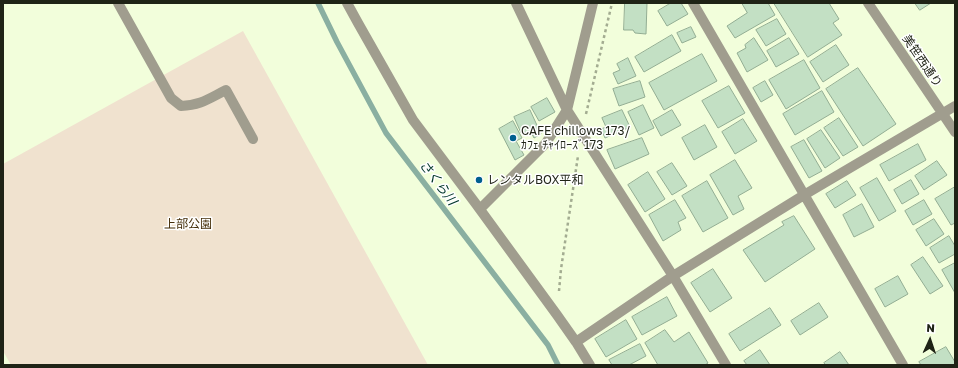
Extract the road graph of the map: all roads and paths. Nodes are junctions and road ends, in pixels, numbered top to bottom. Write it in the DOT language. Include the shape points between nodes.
graph roads {
  1 [pos="118,3"];
  2 [pos="347,3"];
  3 [pos="516,3"];
  4 [pos="592,3"];
  5 [pos="693,3"];
  6 [pos="868,3"];
  7 [pos="955,106"];
  8 [pos="567,110"];
  9 [pos="942,114"];
  10 [pos="955,132"];
  11 [pos="253,139"];
  12 [pos="804,195"];
  13 [pos="480,209"];
  14 [pos="673,276"];
  15 [pos="576,342"];
  16 [pos="590,365"];
  17 [pos="726,365"];
  18 [pos="903,365"];
  1 -- 11 [label="street" via="171,98 181,106 192,105 226,90"];
  2 -- 13 [label="street" via="414,120"];
  3 -- 8 [label="street"];
  4 -- 8 [label="street"];
  5 -- 12 [label="street"];
  6 -- 9 [label="street, 美笹西通り"];
  7 -- 9 [label="street"];
  8 -- 13 [label="street" via="546,143"];
  8 -- 14 [label="street"];
  9 -- 10 [label="street, 美笹西通り"];
  9 -- 12 [label="street"];
  12 -- 14 [label="street"];
  12 -- 18 [label="street"];
  13 -- 15 [label="street"];
  14 -- 15 [label="street"];
  14 -- 17 [label="street"];
  15 -- 16 [label="street"];
}
